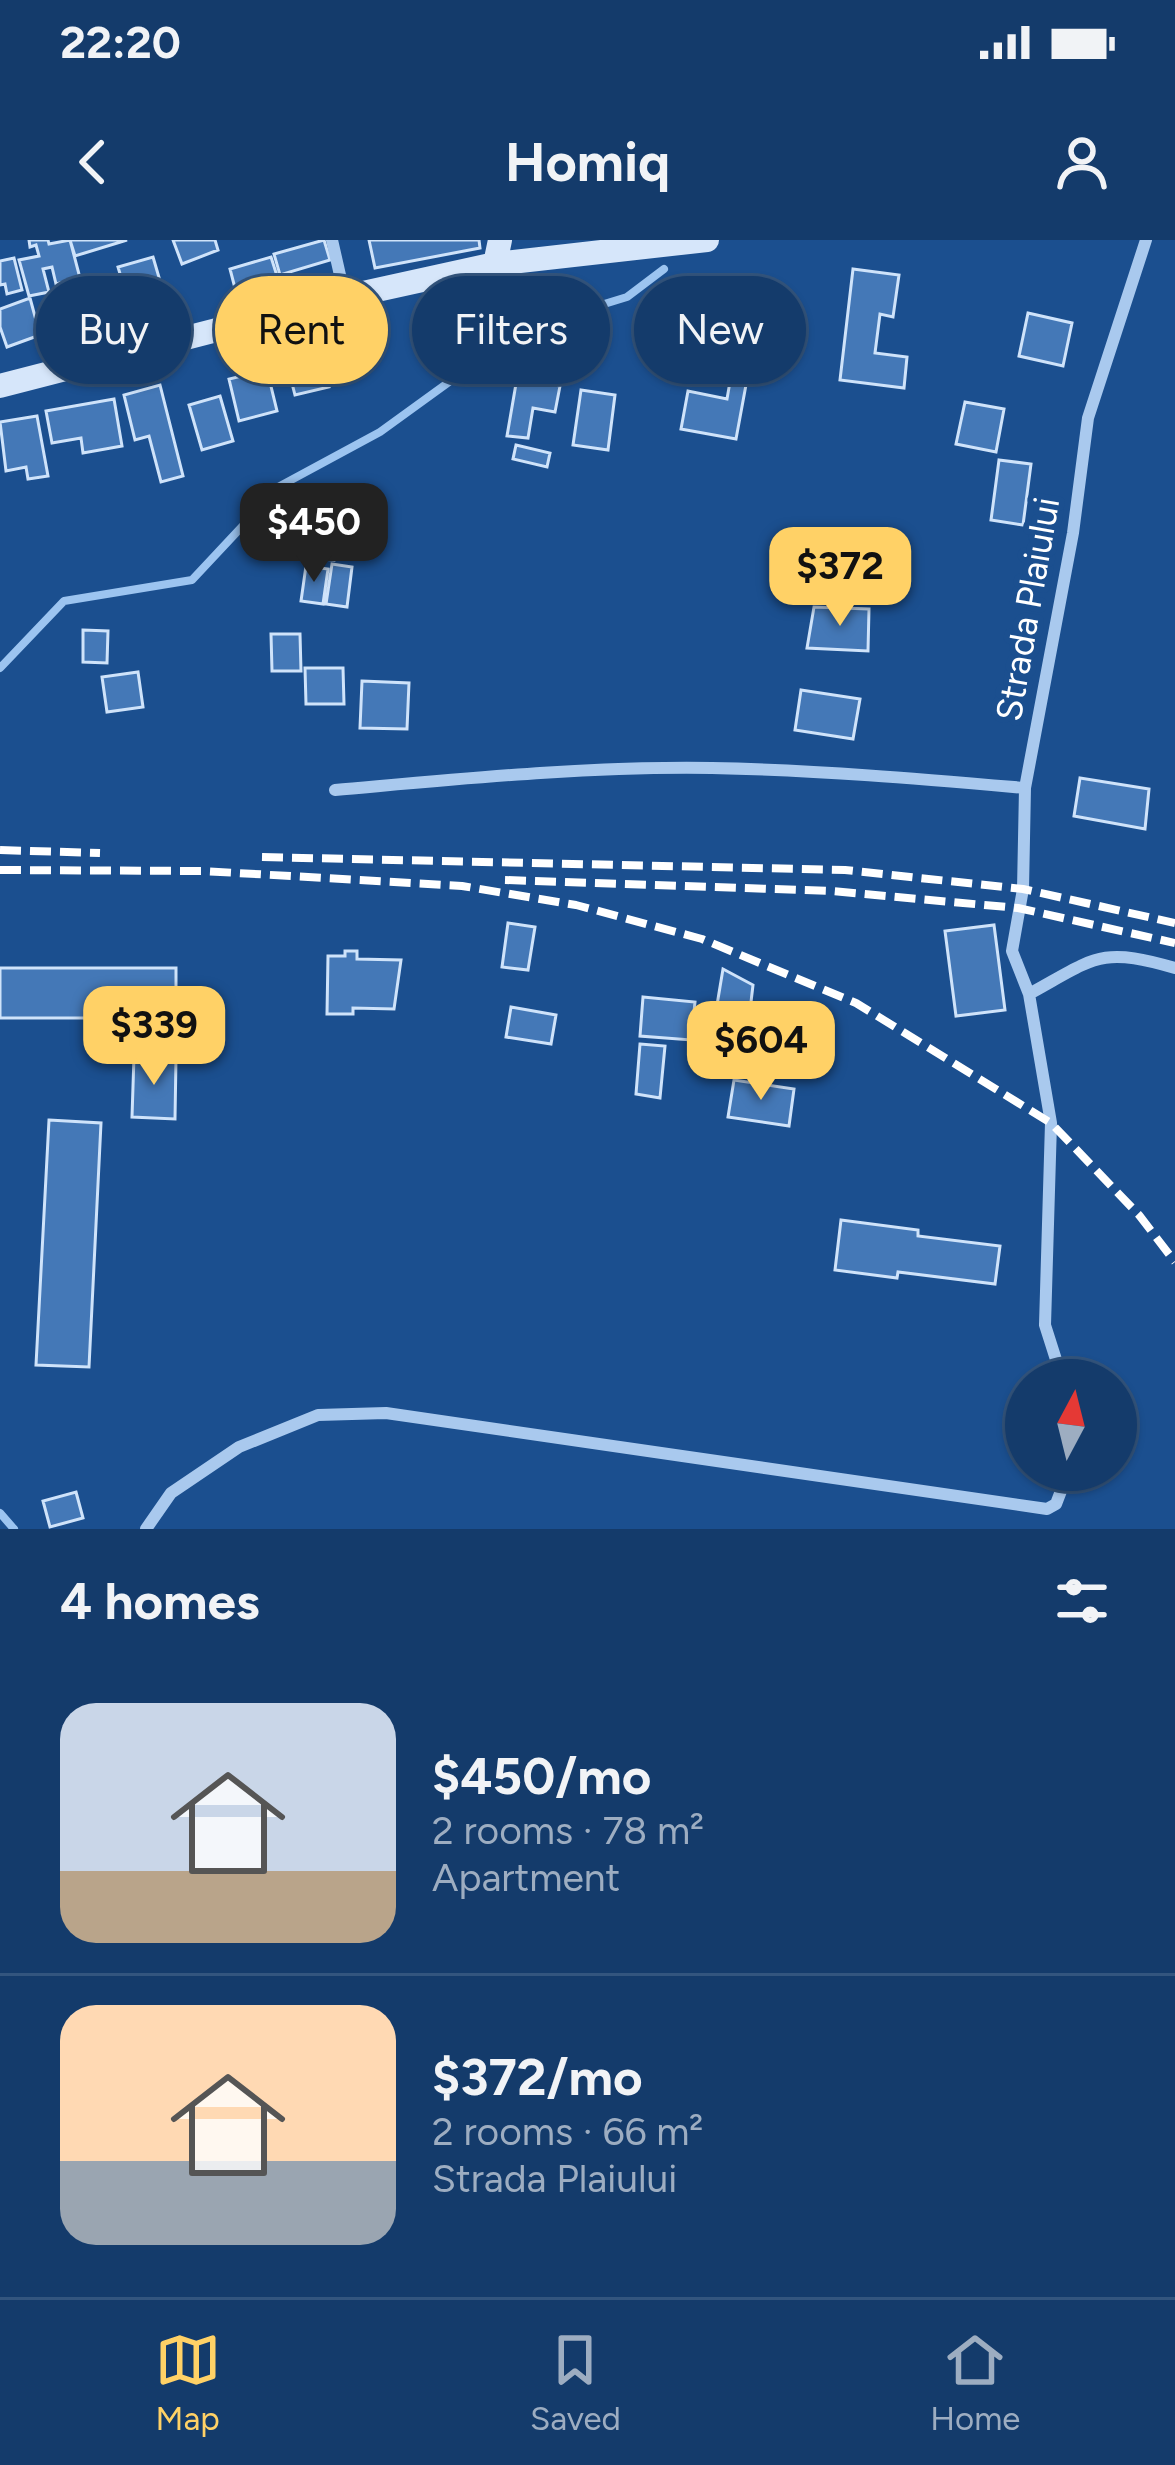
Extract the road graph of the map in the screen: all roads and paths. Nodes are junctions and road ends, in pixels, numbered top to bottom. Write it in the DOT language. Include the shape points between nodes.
graph roads {
  1 [pos="332,240"];
  2 [pos="707,240"];
  3 [pos="1145,240"];
  4 [pos="498,252"];
  5 [pos="340,276"];
  6 [pos="388,284"];
  7 [pos="215,331"];
  8 [pos="0,386"];
  9 [pos="1025,788"];
  10 [pos="335,790"];
  11 [pos="1175,968"];
  12 [pos="1029,994"];
  13 [pos="1056,1359"];
  14 [pos="1061,1491"];
  15 [pos="146,1529"];
  1 -- 5 [label="street"];
  2 -- 4 [label="main road"];
  3 -- 9 [label="street, Strada Plaiului" via="1088,418"];
  4 -- 6 [label="main road"];
  7 -- 8 [label="main road"];
  9 -- 10 [label="street" via="710,768"];
  9 -- 12 [label="street, Strada Plaiului" via="1023,889 1012,951"];
  11 -- 12 [label="street" via="1100,956"];
  12 -- 13 [label="street, Strada Plaiului" via="1052,1123 1045,1325"];
  14 -- 15 [label="street" via="1047,1509 386,1413 318,1415 239,1447 171,1492"];
}
